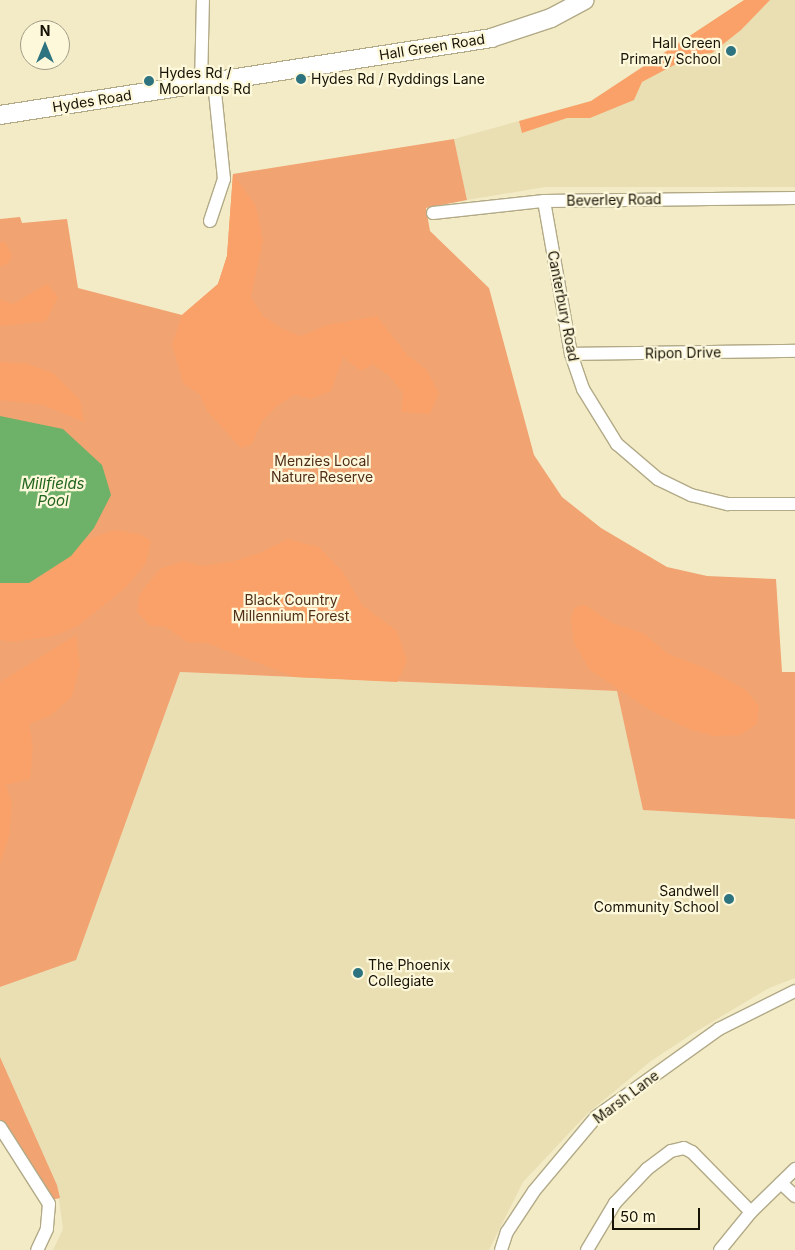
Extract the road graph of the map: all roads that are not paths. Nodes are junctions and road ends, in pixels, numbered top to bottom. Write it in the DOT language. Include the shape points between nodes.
graph roads {
  1 [pos="202,0"];
  2 [pos="585,0"];
  3 [pos="273,72"];
  4 [pos="208,83"];
  5 [pos="0,115"];
  6 [pos="795,198"];
  7 [pos="544,201"];
  8 [pos="434,213"];
  9 [pos="210,221"];
  10 [pos="795,351"];
  11 [pos="571,354"];
  12 [pos="795,504"];
  13 [pos="795,991"];
  14 [pos="0,1128"];
  15 [pos="795,1169"];
  16 [pos="781,1183"];
  17 [pos="795,1196"];
  18 [pos="752,1212"];
  19 [pos="37,1250"];
  20 [pos="501,1250"];
  21 [pos="587,1250"];
  22 [pos="720,1250"];
  1 -- 4 [label="street"];
  2 -- 3 [label="street, Hall Green Road" via="551,18 491,38"];
  3 -- 4 [label="street, Hydes Road"];
  4 -- 5 [label="street, Hydes Road"];
  4 -- 9 [label="street" via="224,179"];
  6 -- 7 [label="street, Beverley Road"];
  7 -- 8 [label="street, Beverley Road"];
  7 -- 11 [label="street, Canterbury Road"];
  10 -- 11 [label="street, Ripon Drive"];
  11 -- 12 [label="street, Canterbury Road" via="584,389 613,438 631,459 658,479 709,500 728,504"];
  13 -- 20 [label="street, Marsh Lane" via="719,1029 596,1118 534,1191 507,1232"];
  14 -- 19 [label="street" via="49,1204 47,1228"];
  15 -- 16 [label="street"];
  16 -- 17 [label="street"];
  16 -- 18 [label="street"];
  18 -- 21 [label="street" via="692,1152 684,1148 671,1151 647,1169 615,1204"];
  18 -- 22 [label="street"];
}
